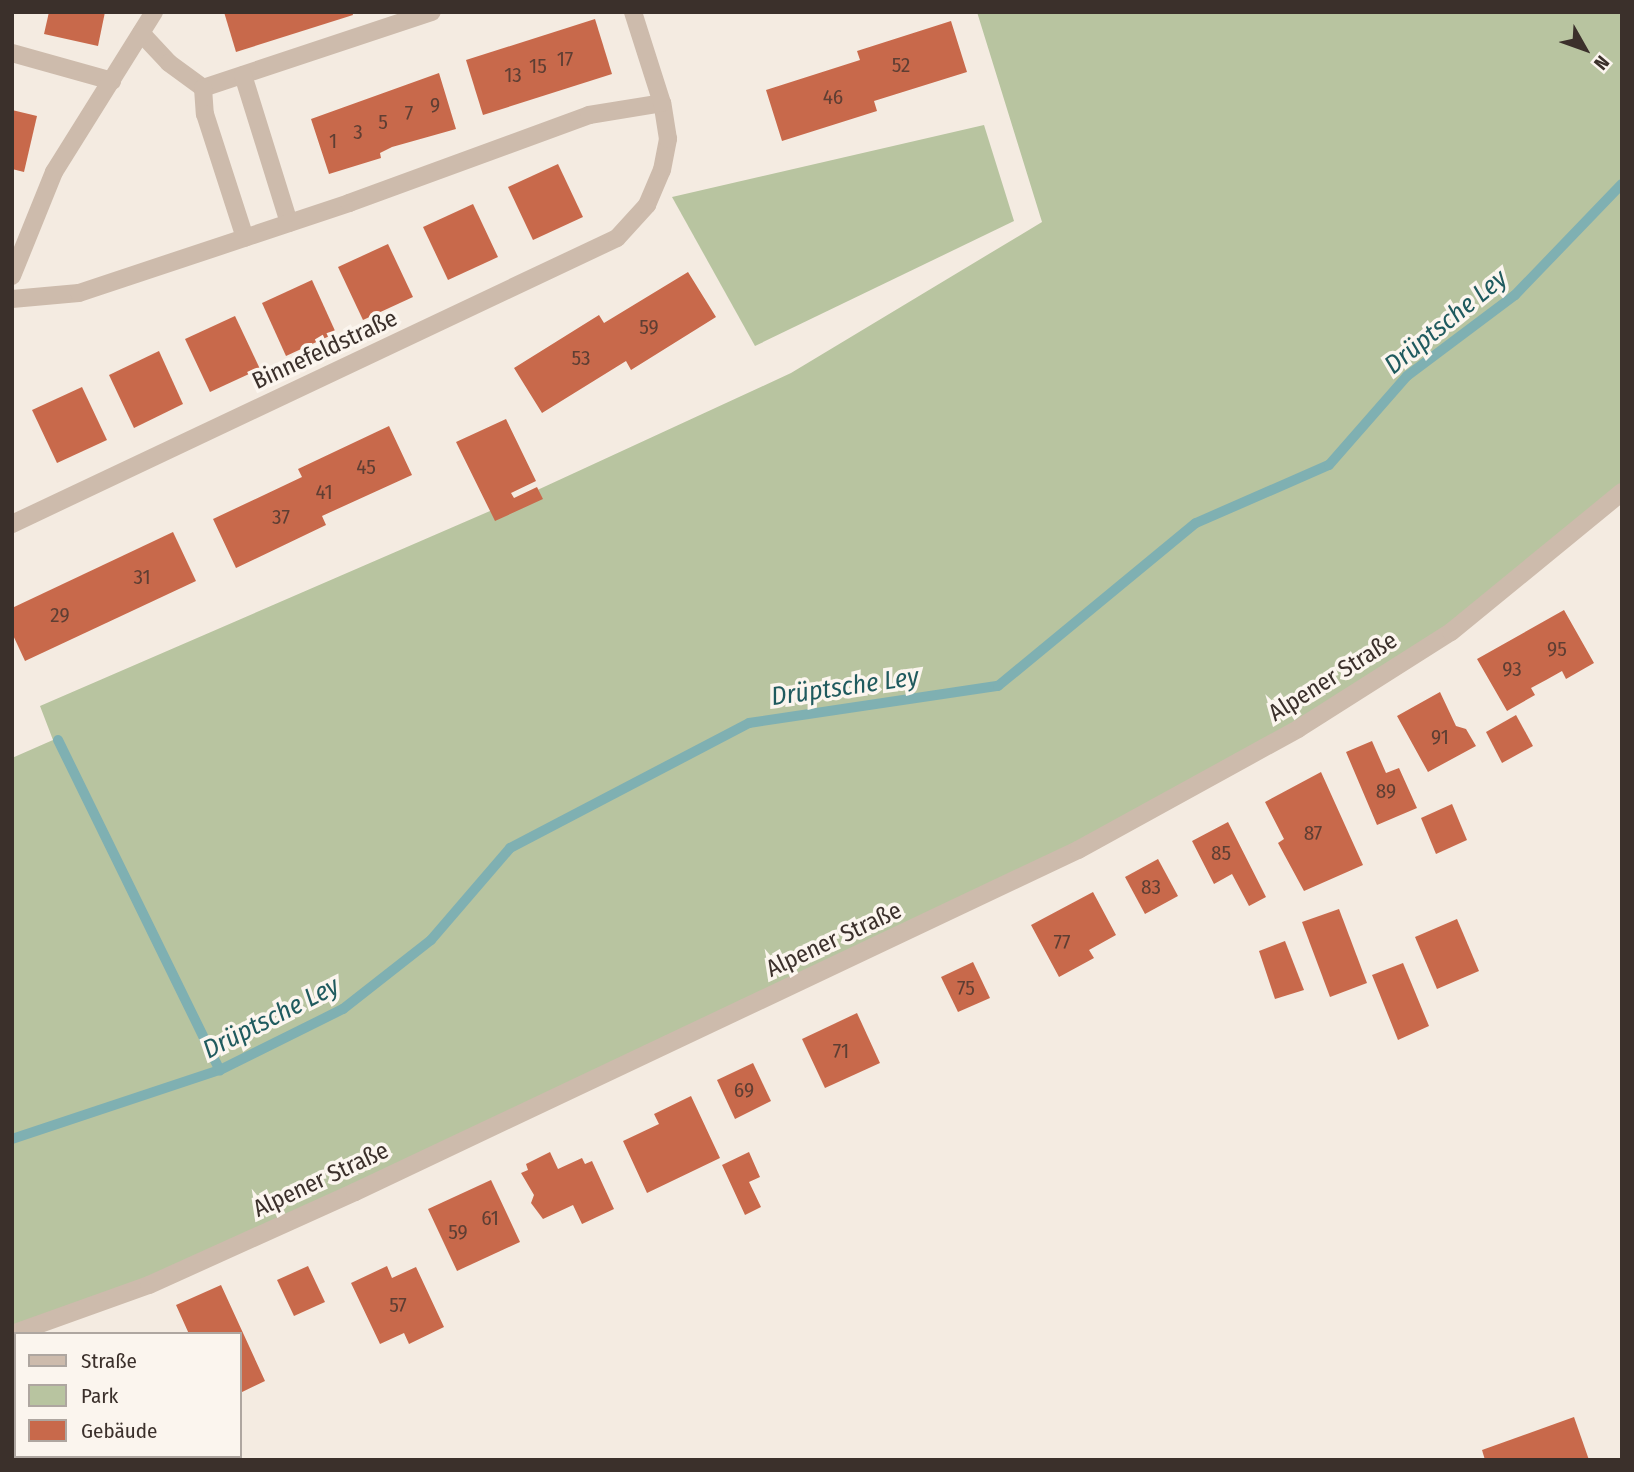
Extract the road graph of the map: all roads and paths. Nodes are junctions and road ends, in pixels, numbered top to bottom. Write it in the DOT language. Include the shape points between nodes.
graph roads {
  1 [pos="153,12"];
  2 [pos="432,12"];
  3 [pos="634,12"];
  4 [pos="141,33"];
  5 [pos="12,53"];
  6 [pos="243,75"];
  7 [pos="112,81"];
  8 [pos="203,88"];
  9 [pos="662,103"];
  10 [pos="289,223"];
  11 [pos="245,238"];
  12 [pos="12,276"];
  13 [pos="12,299"];
  14 [pos="1622,492"];
  15 [pos="12,524"];
  16 [pos="18,1332"];
  1 -- 4 [label="street"];
  2 -- 6 [label="street"];
  3 -- 9 [label="street, Binnefeldstraße"];
  4 -- 7 [label="street"];
  4 -- 8 [label="street" via="169,63"];
  5 -- 7 [label="street"];
  6 -- 8 [label="street"];
  6 -- 10 [label="street"];
  7 -- 12 [label="street" via="54,172"];
  8 -- 11 [label="street" via="205,114"];
  9 -- 10 [label="street" via="589,116"];
  9 -- 15 [label="street, Binnefeldstraße" via="668,139 662,170 647,205 617,238"];
  10 -- 11 [label="street"];
  11 -- 13 [label="street" via="79,293"];
  14 -- 16 [label="street, Alpener Straße" via="1451,632 1298,729 1078,850 355,1192 149,1285"];
}
